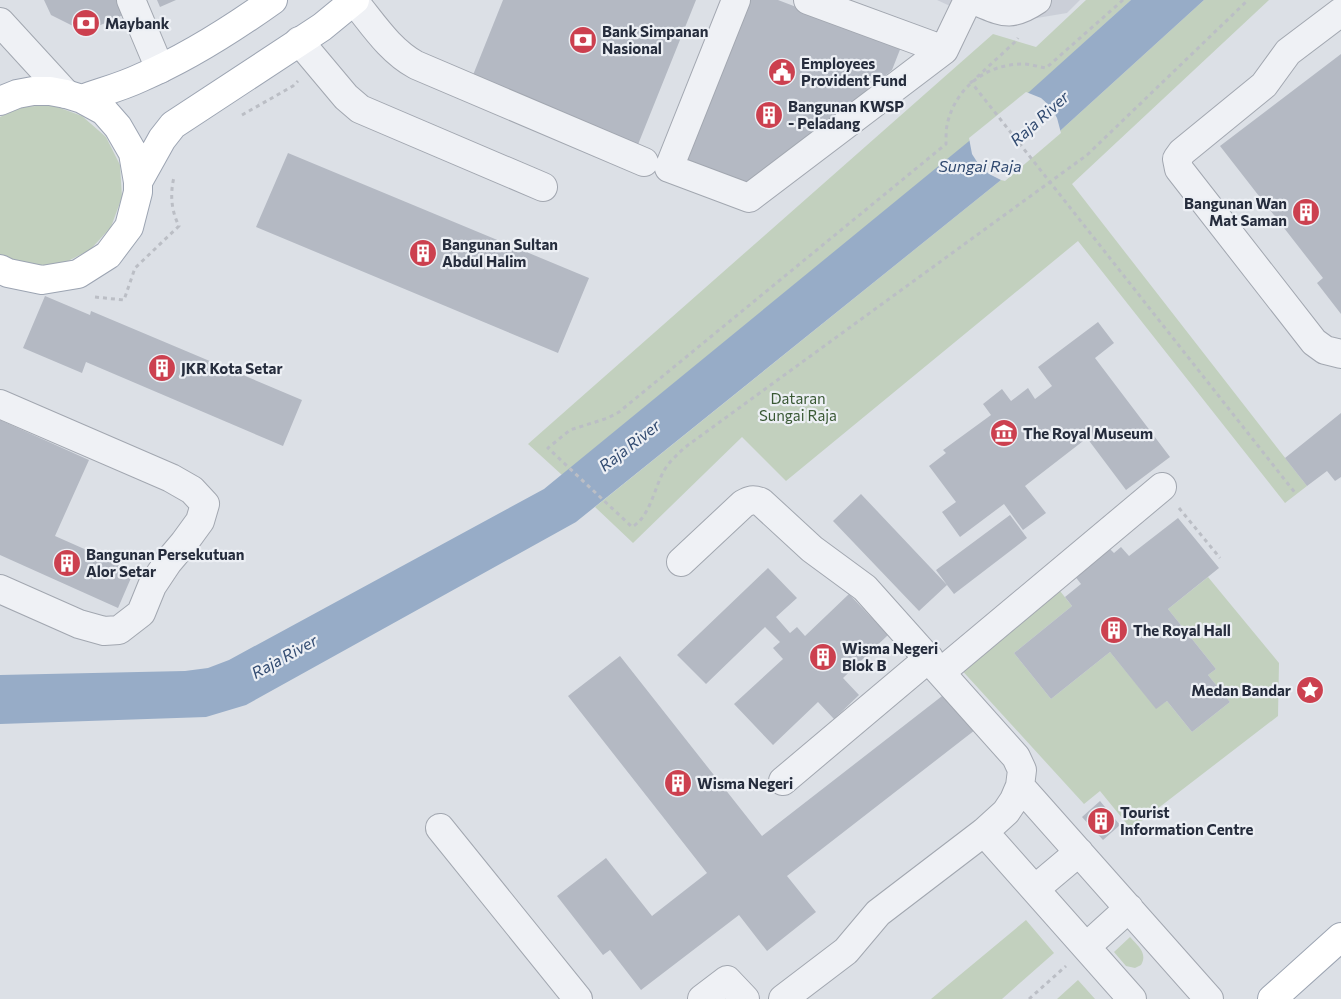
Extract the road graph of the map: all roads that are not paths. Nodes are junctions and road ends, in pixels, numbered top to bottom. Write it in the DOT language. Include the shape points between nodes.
graph roads {
  1 [pos="131,0"];
  2 [pos="273,0"];
  3 [pos="354,0"];
  4 [pos="736,0"];
  5 [pos="808,0"];
  6 [pos="968,0"];
  7 [pos="974,0"];
  8 [pos="1028,5"];
  9 [pos="1341,12"];
  10 [pos="0,22"];
  11 [pos="299,41"];
  12 [pos="944,50"];
  13 [pos="160,69"];
  14 [pos="74,96"];
  15 [pos="0,101"];
  16 [pos="644,162"];
  17 [pos="138,182"];
  18 [pos="543,187"];
  19 [pos="3,272"];
  20 [pos="1341,354"];
  21 [pos="0,404"];
  22 [pos="1162,487"];
  23 [pos="680,562"];
  24 [pos="0,588"];
  25 [pos="935,665"];
  26 [pos="783,781"];
  27 [pos="1020,786"];
  28 [pos="440,828"];
  29 [pos="984,832"];
  30 [pos="1079,852"];
  31 [pos="1035,889"];
  32 [pos="1129,908"];
  33 [pos="1341,937"];
  34 [pos="1086,947"];
  35 [pos="578,999"];
  36 [pos="702,999"];
  37 [pos="745,999"];
  38 [pos="783,999"];
  39 [pos="1132,999"];
  40 [pos="1209,999"];
  41 [pos="1272,999"];
  1 -- 13 [label="street"];
  2 -- 13 [label="main road" via="232,30"];
  3 -- 11 [label="main road" via="322,27"];
  3 -- 16 [label="street" via="386,42 405,59"];
  4 -- 12 [label="street" via="669,168 749,198"];
  5 -- 12 [label="street"];
  6 -- 12 [label="street"];
  7 -- 8 [label="street" via="1006,12"];
  9 -- 20 [label="street" via="1288,52 1264,85 1177,159 1179,169 1314,342 1325,350"];
  10 -- 14 [label="street"];
  11 -- 17 [label="main road" via="173,125"];
  11 -- 18 [label="street" via="346,98 360,109"];
  13 -- 14 [label="main road" via="138,79"];
  14 -- 15 [label="main road" via="33,91"];
  14 -- 17 [label="main road" via="104,111 118,127 132,153"];
  17 -- 19 [label="main road" via="129,227 108,255 78,274 42,280"];
  21 -- 24 [label="street" via="171,478 192,490 205,504 200,521 157,578 141,613 119,630 104,631 79,624"];
  22 -- 25 [label="street"];
  23 -- 25 [label="street" via="743,504 749,500 761,502 812,549 865,588"];
  25 -- 26 [label="street"];
  25 -- 27 [label="street" via="1016,757 1022,770"];
  27 -- 29 [label="street" via="1006,812"];
  27 -- 30 [label="street"];
  28 -- 35 [label="street"];
  29 -- 31 [label="street"];
  29 -- 38 [label="street" via="878,913 846,951"];
  30 -- 31 [label="street"];
  30 -- 32 [label="street"];
  31 -- 34 [label="street"];
  32 -- 34 [label="street"];
  32 -- 40 [label="street"];
  33 -- 41 [label="main road"];
  34 -- 39 [label="street"];
  36 -- 37 [label="street" via="727,980"];
}
